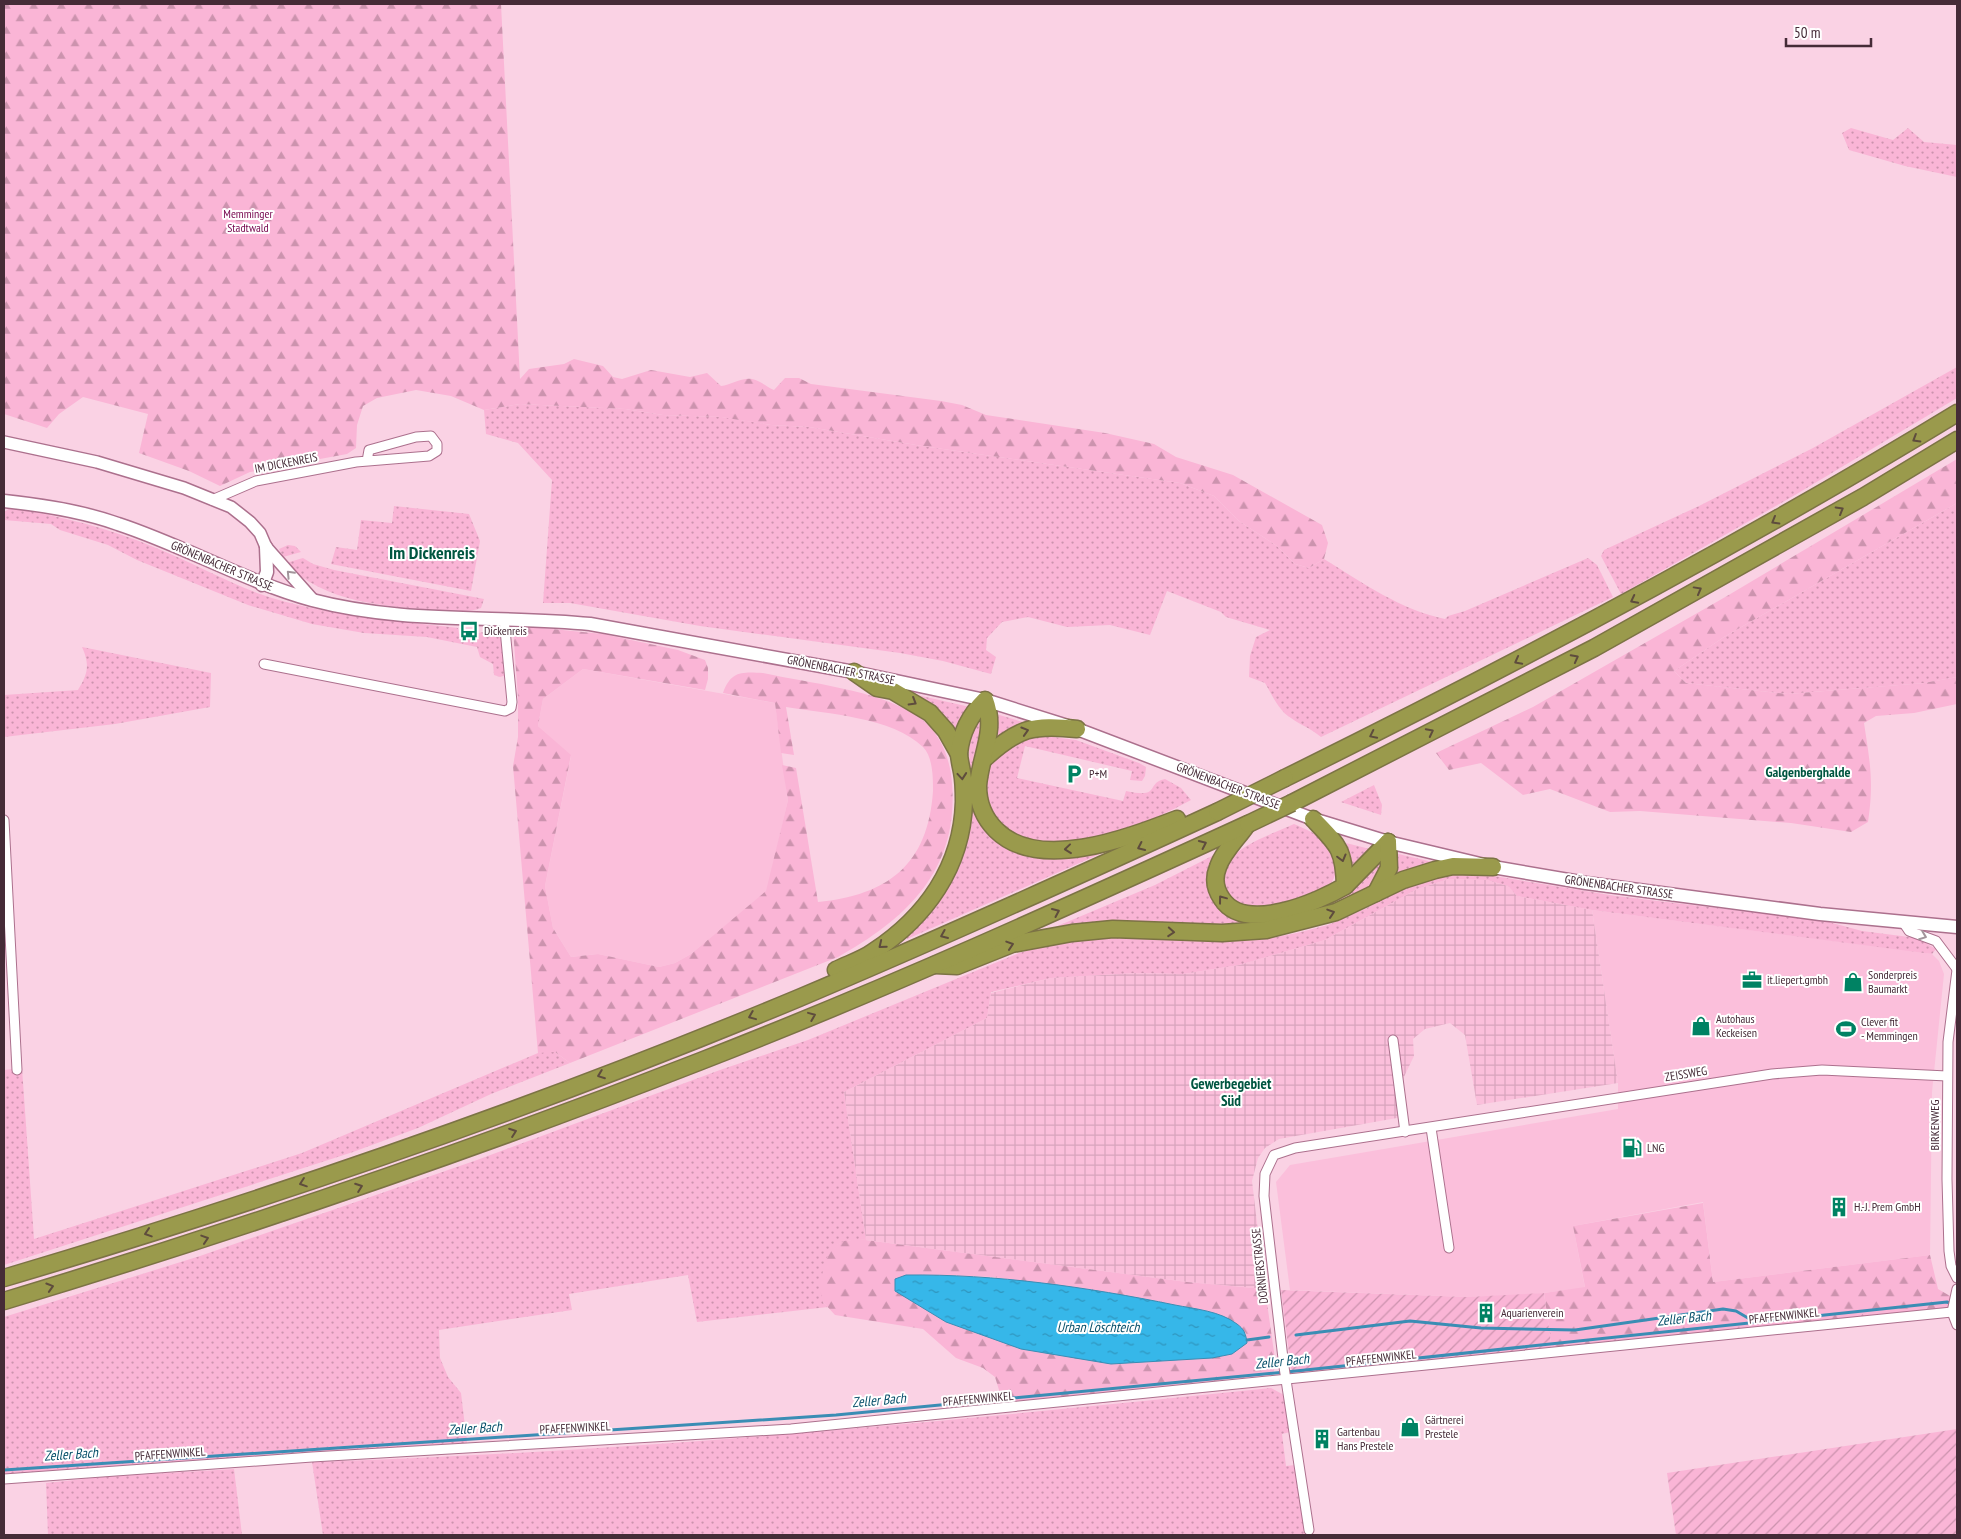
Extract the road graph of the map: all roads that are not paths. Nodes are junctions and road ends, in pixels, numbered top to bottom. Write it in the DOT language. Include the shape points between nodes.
graph roads {
  1 [pos="1957,413"];
  2 [pos="1957,440"];
  3 [pos="4,442"];
  4 [pos="367,461"];
  5 [pos="212,500"];
  6 [pos="4,501"];
  7 [pos="266,547"];
  8 [pos="262,585"];
  9 [pos="313,600"];
  10 [pos="504,618"];
  11 [pos="264,664"];
  12 [pos="854,672"];
  13 [pos="985,700"];
  14 [pos="1077,729"];
  15 [pos="959,754"];
  16 [pos="985,758"];
  17 [pos="1217,812"];
  18 [pos="4,820"];
  19 [pos="1313,820"];
  20 [pos="1248,824"];
  21 [pos="1388,842"];
  22 [pos="1493,867"];
  23 [pos="1345,886"];
  24 [pos="1376,893"];
  25 [pos="1903,922"];
  26 [pos="1957,927"];
  27 [pos="930,965"];
  28 [pos="1957,970"];
  29 [pos="797,998"];
  30 [pos="1393,1040"];
  31 [pos="17,1070"];
  32 [pos="1947,1076"];
  33 [pos="1432,1128"];
  34 [pos="1405,1132"];
  35 [pos="1274,1155"];
  36 [pos="1449,1248"];
  37 [pos="4,1278"];
  38 [pos="1957,1278"];
  39 [pos="1957,1289"];
  40 [pos="4,1302"];
  41 [pos="1952,1312"];
  42 [pos="1957,1325"];
  43 [pos="1287,1379"];
  44 [pos="4,1479"];
  45 [pos="1309,1530"];
  1 -- 17 [label="highway, one-way, bridge" via="1841,484 1643,595 1478,682"];
  20 -- 2 [label="highway, one-way, bridge" via="1610,639 1863,497"];
  3 -- 5 [label="street" via="97,462 184,488"];
  4 -- 4 [label="street, IM DICKENREIS" via="429,456 437,451 438,444 431,436 416,437 369,450"];
  4 -- 5 [label="street, IM DICKENREIS" via="256,481"];
  5 -- 7 [label="street" via="231,507 250,522"];
  6 -- 8 [label="main road, GRÖNENBACHER STRASSE" via="70,511 117,523"];
  7 -- 8 [label="main road" via="267,572"];
  9 -- 7 [label="street, one-way"];
  8 -- 9 [label="main road, GRÖNENBACHER STRASSE"];
  9 -- 10 [label="main road, GRÖNENBACHER STRASSE" via="395,615"];
  10 -- 11 [label="street" via="512,702 511,708 505,710"];
  10 -- 12 [label="main road, GRÖNENBACHER STRASSE" via="590,624"];
  12 -- 13 [label="main road, GRÖNENBACHER STRASSE"];
  12 -- 15 [label="highway, one-way" via="877,688 893,691 930,713 946,731"];
  13 -- 14 [label="main road, GRÖNENBACHER STRASSE"];
  13 -- 15 [label="highway" via="974,710 968,722"];
  13 -- 16 [label="highway" via="990,718"];
  16 -- 14 [label="highway, one-way" via="1005,739 1019,732 1053,726"];
  14 -- 19 [label="main road, GRÖNENBACHER STRASSE"];
  15 -- 29 [label="highway, one-way" via="963,774 962,822 950,866 939,889 916,917 873,953 807,983"];
  17 -- 16 [label="highway, one-way" via="1182,817 1134,836 1091,846 1051,850 1026,848 1002,837 983,814 978,786"];
  17 -- 29 [label="highway, one-way" via="1046,891"];
  18 -- 31 [label="street"];
  19 -- 21 [label="main road, GRÖNENBACHER STRASSE"];
  19 -- 23 [label="highway, one-way" via="1334,841 1342,855"];
  23 -- 20 [label="highway, one-way" via="1323,899 1290,910 1252,915 1235,911 1225,904 1216,890 1215,876 1218,865"];
  27 -- 20 [label="highway, one-way" via="1101,892"];
  21 -- 22 [label="main road, GRÖNENBACHER STRASSE"];
  21 -- 23 [label="highway"];
  21 -- 24 [label="highway" via="1389,868"];
  22 -- 24 [label="highway" via="1453,866 1435,870"];
  22 -- 25 [label="main road, GRÖNENBACHER STRASSE" via="1586,884"];
  27 -- 24 [label="highway, one-way" via="957,966 1012,944 1079,932 1113,929 1222,933 1266,930 1336,912"];
  25 -- 26 [label="main road, GRÖNENBACHER STRASSE"];
  25 -- 28 [label="street, BIRKENWEG, one-way" via="1909,931 1936,941"];
  40 -- 27 [label="highway, one-way" via="306,1206 508,1134 702,1061"];
  28 -- 32 [label="street, BIRKENWEG"];
  29 -- 37 [label="highway, one-way" via="432,1138 279,1191"];
  30 -- 34 [label="street"];
  32 -- 33 [label="street, ZEISSWEG" via="1868,1071 1796,1072"];
  32 -- 38 [label="street, BIRKENWEG" via="1948,1226 1951,1266"];
  33 -- 34 [label="street, ZEISSWEG"];
  33 -- 36 [label="street"];
  34 -- 35 [label="street, ZEISSWEG" via="1295,1148"];
  35 -- 43 [label="street, DORNIERSTRASSE" via="1265,1174 1264,1196"];
  39 -- 41 [label="street"];
  41 -- 42 [label="street"];
  41 -- 43 [label="street, PFAFFENWINKEL"];
  43 -- 44 [label="street, PFAFFENWINKEL" via="791,1429"];
  43 -- 45 [label="street, DORNIERSTRASSE"];
}
